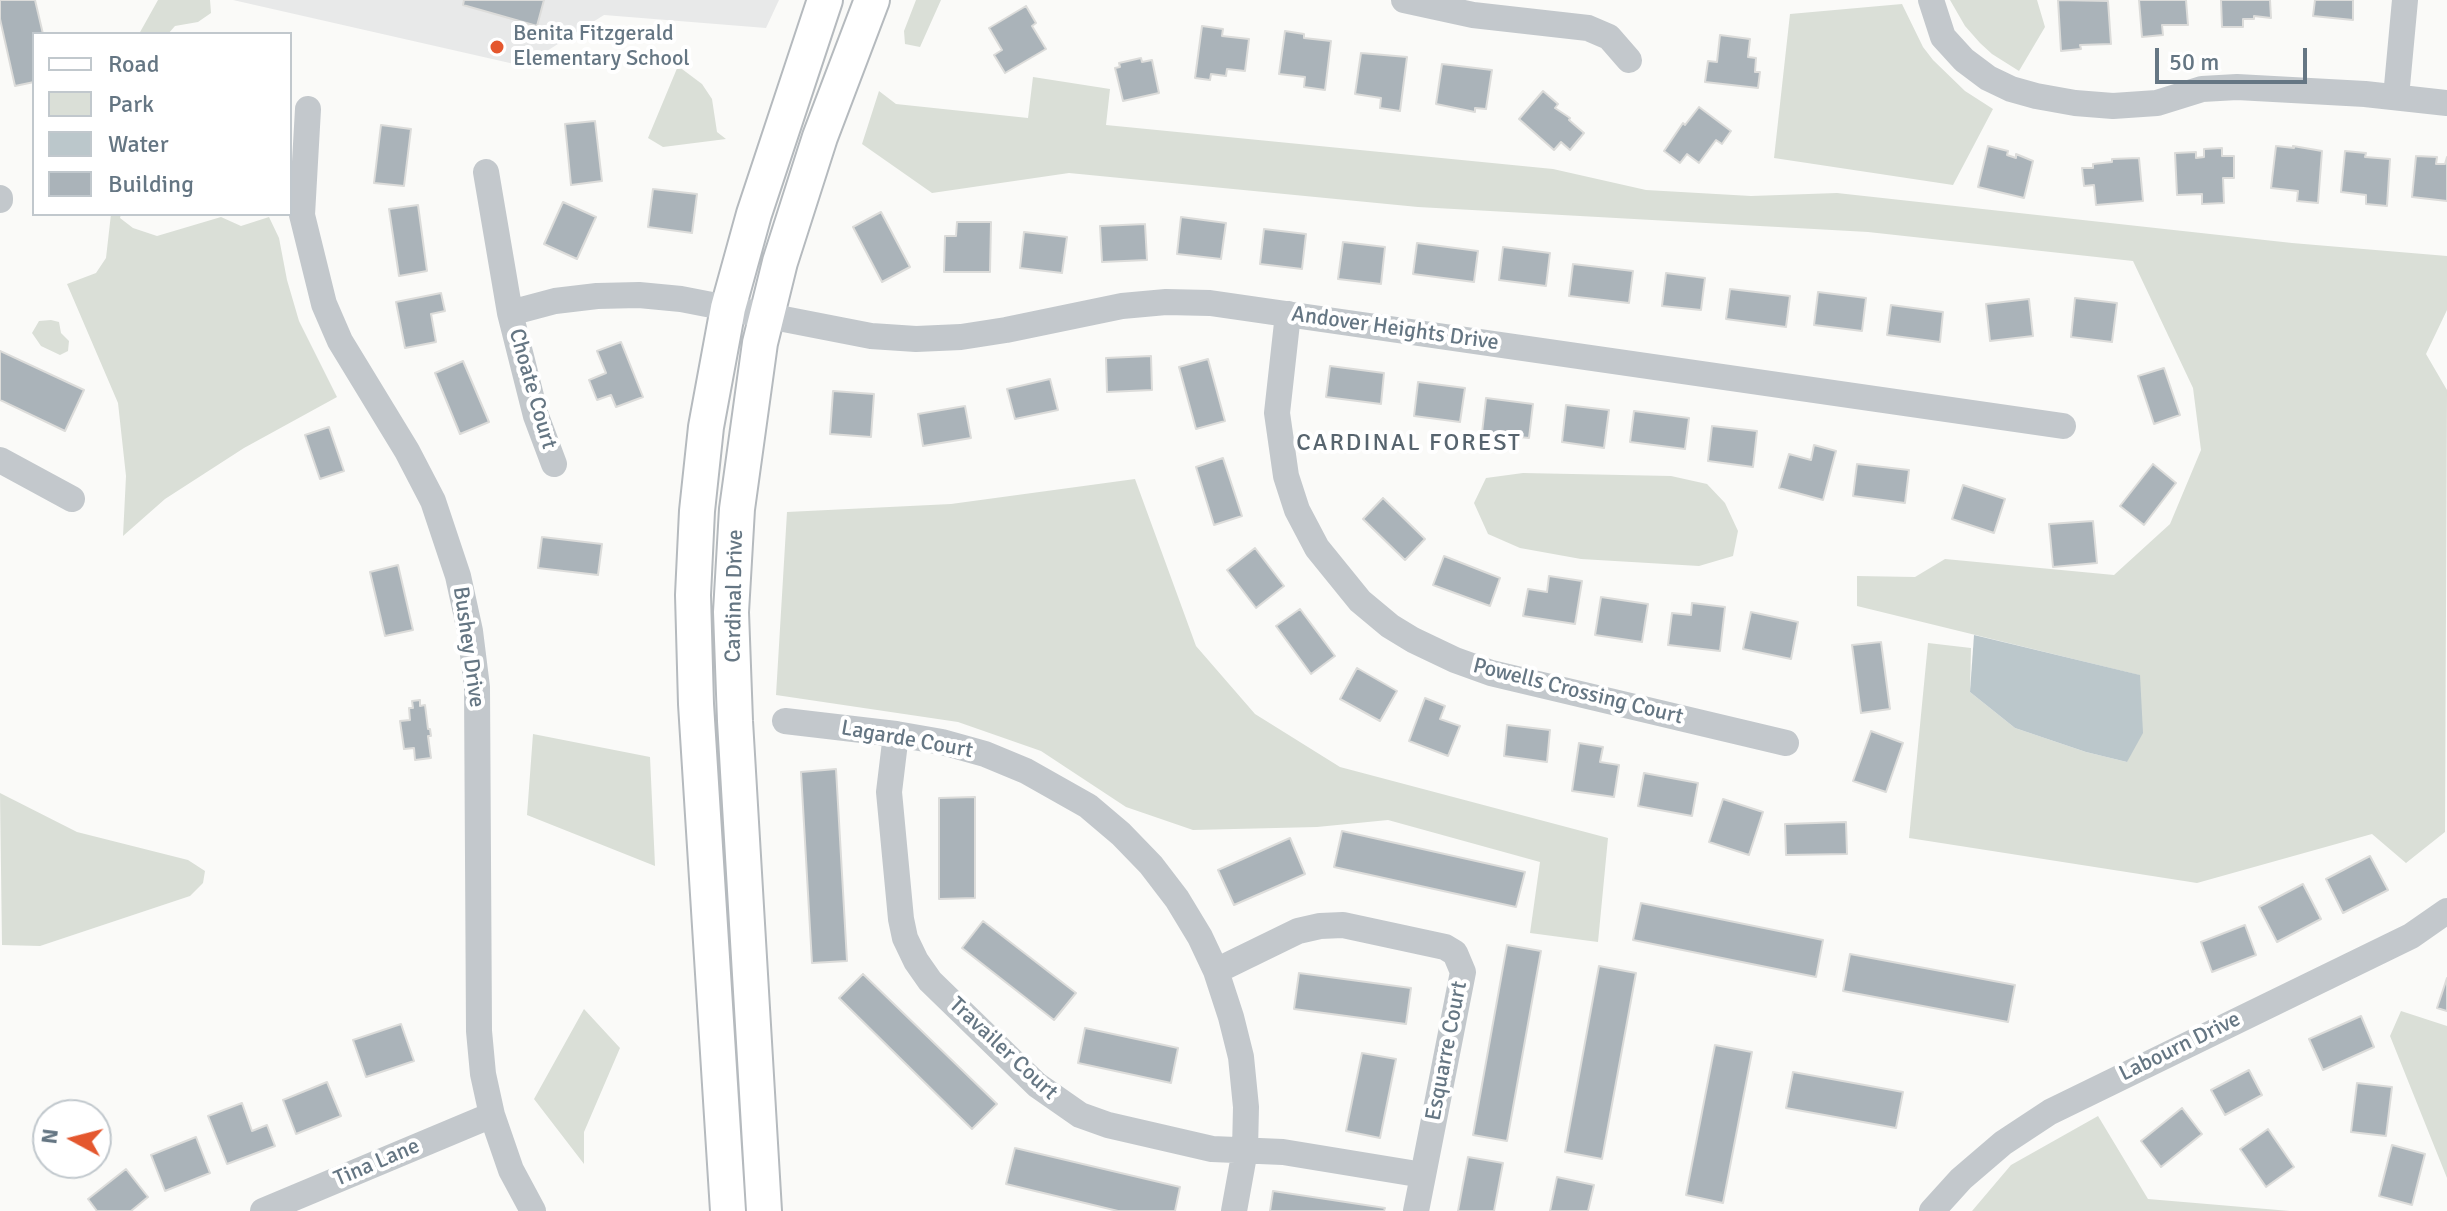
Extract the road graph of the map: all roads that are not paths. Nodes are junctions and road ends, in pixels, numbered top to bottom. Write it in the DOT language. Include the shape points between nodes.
graph roads {
  1 [pos="825,0"];
  2 [pos="872,0"];
  3 [pos="1404,0"];
  4 [pos="1931,0"];
  5 [pos="2405,0"];
  6 [pos="1629,60"];
  7 [pos="2396,97"];
  8 [pos="2447,103"];
  9 [pos="308,109"];
  10 [pos="486,172"];
  11 [pos="728,308"];
  12 [pos="510,313"];
  13 [pos="1288,314"];
  14 [pos="765,315"];
  15 [pos="2063,426"];
  16 [pos="0,460"];
  17 [pos="554,464"];
  18 [pos="72,499"];
  19 [pos="785,721"];
  20 [pos="896,734"];
  21 [pos="1786,743"];
  22 [pos="2447,911"];
  23 [pos="1216,971"];
  24 [pos="492,1115"];
  25 [pos="1245,1150"];
  26 [pos="1423,1175"];
  27 [pos="263,1211"];
  28 [pos="533,1211"];
  29 [pos="728,1211"];
  30 [pos="764,1211"];
  31 [pos="1234,1211"];
  32 [pos="1416,1211"];
  33 [pos="1932,1211"];
  1 -- 11 [label="main road, Cardinal Drive"];
  2 -- 14 [label="main road, Cardinal Drive" via="820,137"];
  3 -- 6 [label="street" via="1473,15 1588,28 1609,37"];
  4 -- 7 [label="street" via="1943,37 1964,60 1988,78 2036,96 2113,106 2237,87"];
  5 -- 7 [label="street"];
  7 -- 8 [label="street"];
  9 -- 24 [label="street, Bushey Drive" via="302,215 324,304 433,501 470,631 477,687 479,1031"];
  10 -- 12 [label="street, Choate Court"];
  11 -- 12 [label="street, Choate Court" via="667,298 597,296"];
  11 -- 14 [label="street, Andover Heights Drive"];
  11 -- 29 [label="main road, Cardinal Drive" via="706,427 693,595"];
  12 -- 17 [label="street, Choate Court"];
  13 -- 14 [label="street, Andover Heights Drive" via="1166,302 976,335 916,339 871,336"];
  13 -- 15 [label="street, Andover Heights Drive"];
  13 -- 21 [label="street, Powells Crossing Court" via="1277,413 1286,476 1317,548 1360,601 1413,640 1491,673"];
  14 -- 30 [label="main road, Cardinal Drive" via="744,441 731,612"];
  16 -- 18 [label="street"];
  19 -- 20 [label="street, Lagarde Court"];
  20 -- 23 [label="street, Lagarde Court" via="985,754 1088,806 1151,865 1177,899"];
  20 -- 25 [label="street, Travailer Court" via="889,792 901,919 916,961 930,981 1037,1085 1080,1115 1212,1149"];
  22 -- 33 [label="street, Labourn Drive" via="2411,936 2050,1112 2003,1143"];
  23 -- 25 [label="street, Lagarde Court" via="1241,1057"];
  23 -- 26 [label="street, Esquarre Court" via="1298,931 1320,926 1343,925 1455,953 1463,972"];
  24 -- 27 [label="street, Tina Lane"];
  24 -- 28 [label="street, Bushey Drive" via="511,1170"];
  25 -- 26 [label="street, Travailer Court"];
  25 -- 31 [label="street, Lagarde Court"];
  26 -- 32 [label="street, Esquarre Court"];
}
